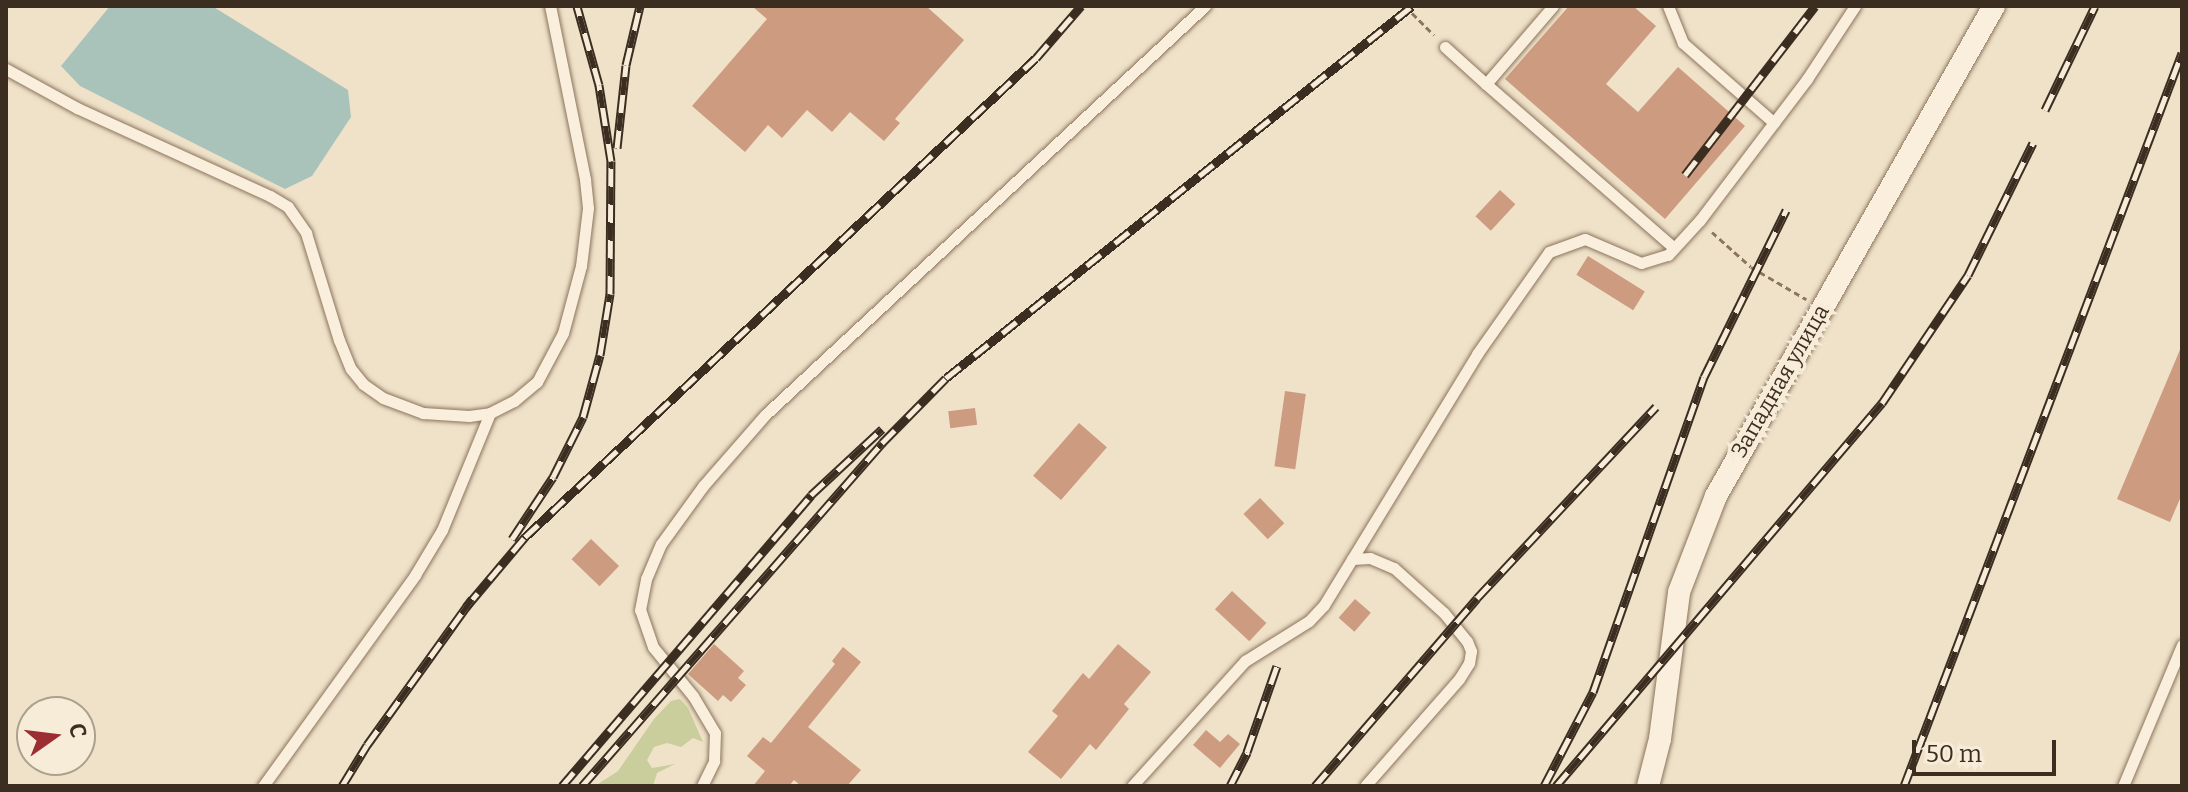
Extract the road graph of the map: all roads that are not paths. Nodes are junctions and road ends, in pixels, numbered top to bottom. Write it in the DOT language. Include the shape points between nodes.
graph roads {
  1 [pos="550,6"];
  2 [pos="1205,6"];
  3 [pos="1553,6"];
  4 [pos="1668,6"];
  5 [pos="1855,6"];
  6 [pos="1994,6"];
  7 [pos="1445,47"];
  8 [pos="6,69"];
  9 [pos="1486,84"];
  10 [pos="1774,123"];
  11 [pos="1674,248"];
  12 [pos="490,413"];
  13 [pos="1352,559"];
  14 [pos="2182,645"];
  15 [pos="263,786"];
  16 [pos="702,786"];
  17 [pos="1132,786"];
  18 [pos="1365,786"];
  19 [pos="1648,786"];
  20 [pos="2123,786"];
  1 -- 12 [label="lane" via="585,179 586,234 573,302 551,360 537,382"];
  2 -- 16 [label="lane" via="765,415 661,544 640,610 653,647 715,733 714,761"];
  3 -- 9 [label="lane"];
  4 -- 10 [label="lane" via="1683,43"];
  5 -- 10 [label="lane"];
  6 -- 19 [label="street, Западная улица" via="1716,496 1679,592 1660,739"];
  7 -- 9 [label="lane"];
  8 -- 12 [label="lane" via="288,207 306,233 339,340 363,384 423,413 446,418"];
  9 -- 11 [label="lane"];
  10 -- 11 [label="lane"];
  11 -- 13 [label="lane" via="1653,262 1641,263 1585,239 1549,252 1477,354"];
  12 -- 15 [label="lane" via="442,530 415,575"];
  13 -- 17 [label="lane" via="1317,614 1245,661"];
  13 -- 18 [label="lane" via="1370,558 1394,568 1444,613 1471,651 1459,679"];
  14 -- 20 [label="lane"];
}
